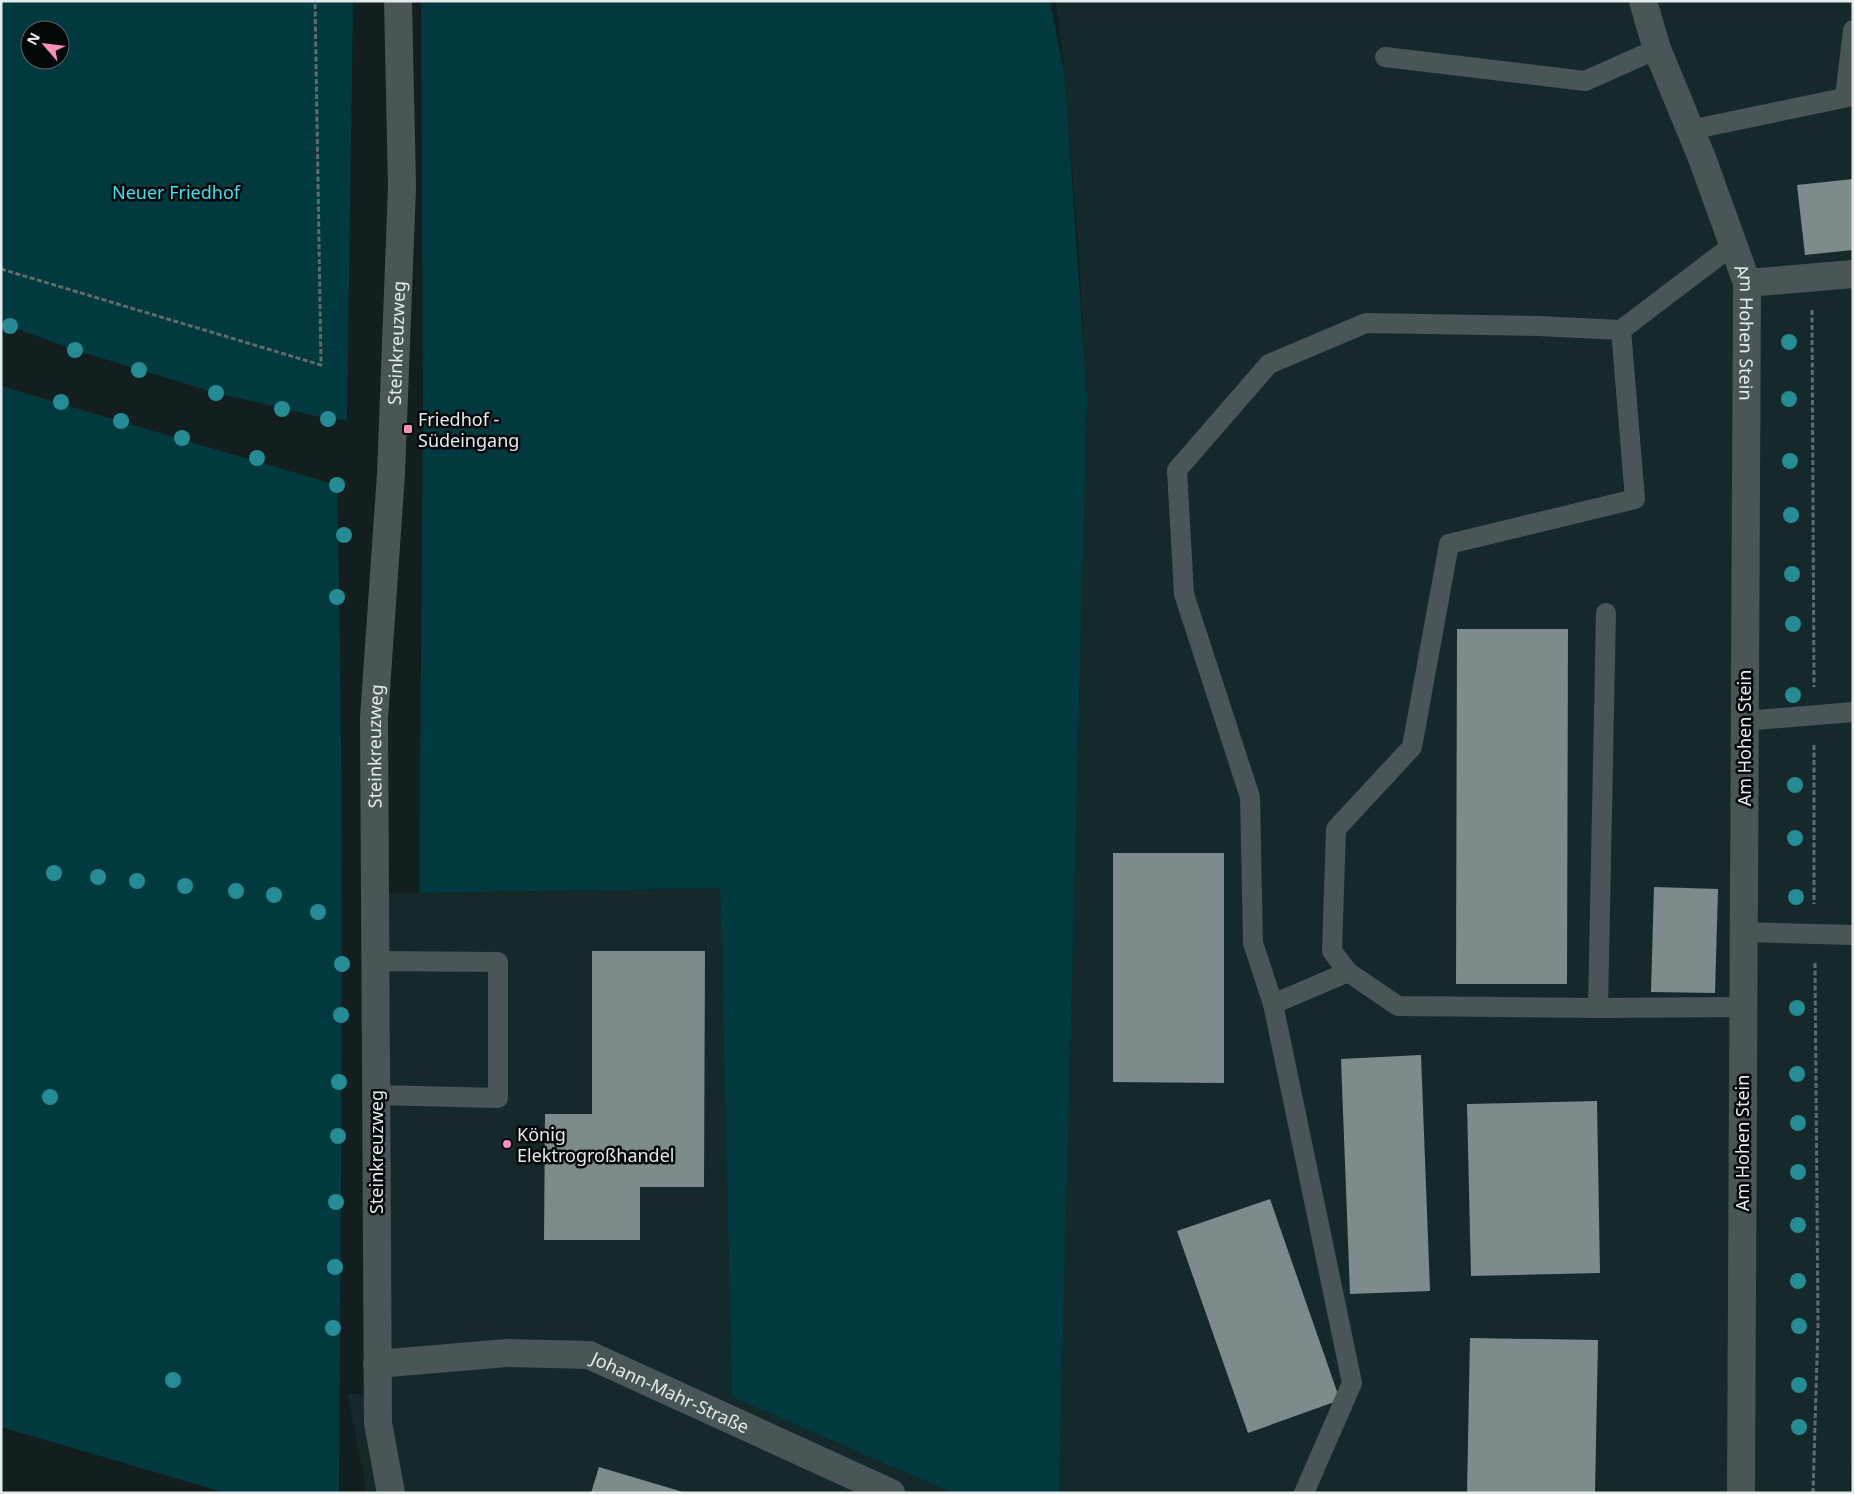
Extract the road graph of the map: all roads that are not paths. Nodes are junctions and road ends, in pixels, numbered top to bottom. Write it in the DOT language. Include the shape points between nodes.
graph roads {
  1 [pos="398,1"];
  2 [pos="1644,1"];
  3 [pos="1853,30"];
  4 [pos="1657,49"];
  5 [pos="1385,57"];
  6 [pos="1849,96"];
  7 [pos="1690,130"];
  8 [pos="1733,245"];
  9 [pos="1853,274"];
  10 [pos="1746,283"];
  11 [pos="1621,330"];
  12 [pos="1606,613"];
  13 [pos="1853,712"];
  14 [pos="1744,721"];
  15 [pos="1743,932"];
  16 [pos="1853,935"];
  17 [pos="375,961"];
  18 [pos="1348,972"];
  19 [pos="1273,1004"];
  20 [pos="1598,1008"];
  21 [pos="1742,1008"];
  22 [pos="376,1096"];
  23 [pos="377,1364"];
  24 [pos="391,1493"];
  25 [pos="891,1493"];
  26 [pos="1304,1493"];
  27 [pos="1741,1493"];
  1 -- 17 [label="street, Steinkreuzweg" via="402,187 391,474 374,718"];
  2 -- 4 [label="street, Am Hohen Stein"];
  3 -- 6 [label="lane"];
  4 -- 5 [label="lane" via="1586,81"];
  4 -- 7 [label="street, Am Hohen Stein"];
  6 -- 7 [label="lane"];
  7 -- 8 [label="street, Am Hohen Stein"];
  8 -- 10 [label="street, Am Hohen Stein"];
  8 -- 11 [label="lane"];
  9 -- 10 [label="street"];
  10 -- 14 [label="street, Am Hohen Stein"];
  11 -- 18 [label="lane" via="1635,499 1449,544 1412,747 1336,829 1332,951"];
  11 -- 19 [label="lane" via="1366,324 1269,364 1178,470 1184,594 1250,797 1253,943"];
  12 -- 20 [label="lane"];
  13 -- 14 [label="lane"];
  14 -- 15 [label="street, Am Hohen Stein"];
  15 -- 16 [label="lane"];
  15 -- 21 [label="street, Am Hohen Stein"];
  17 -- 22 [label="street, Steinkreuzweg"];
  17 -- 22 [label="lane" via="498,962 498,1098"];
  18 -- 19 [label="lane"];
  18 -- 20 [label="lane" via="1398,1006"];
  19 -- 26 [label="lane" via="1352,1382"];
  20 -- 21 [label="lane"];
  21 -- 27 [label="street, Am Hohen Stein"];
  22 -- 23 [label="street, Steinkreuzweg"];
  23 -- 24 [label="street, Steinkreuzweg" via="378,1422"];
  23 -- 25 [label="street, Johann-Mahr-Straße" via="507,1353 589,1355"];
}
